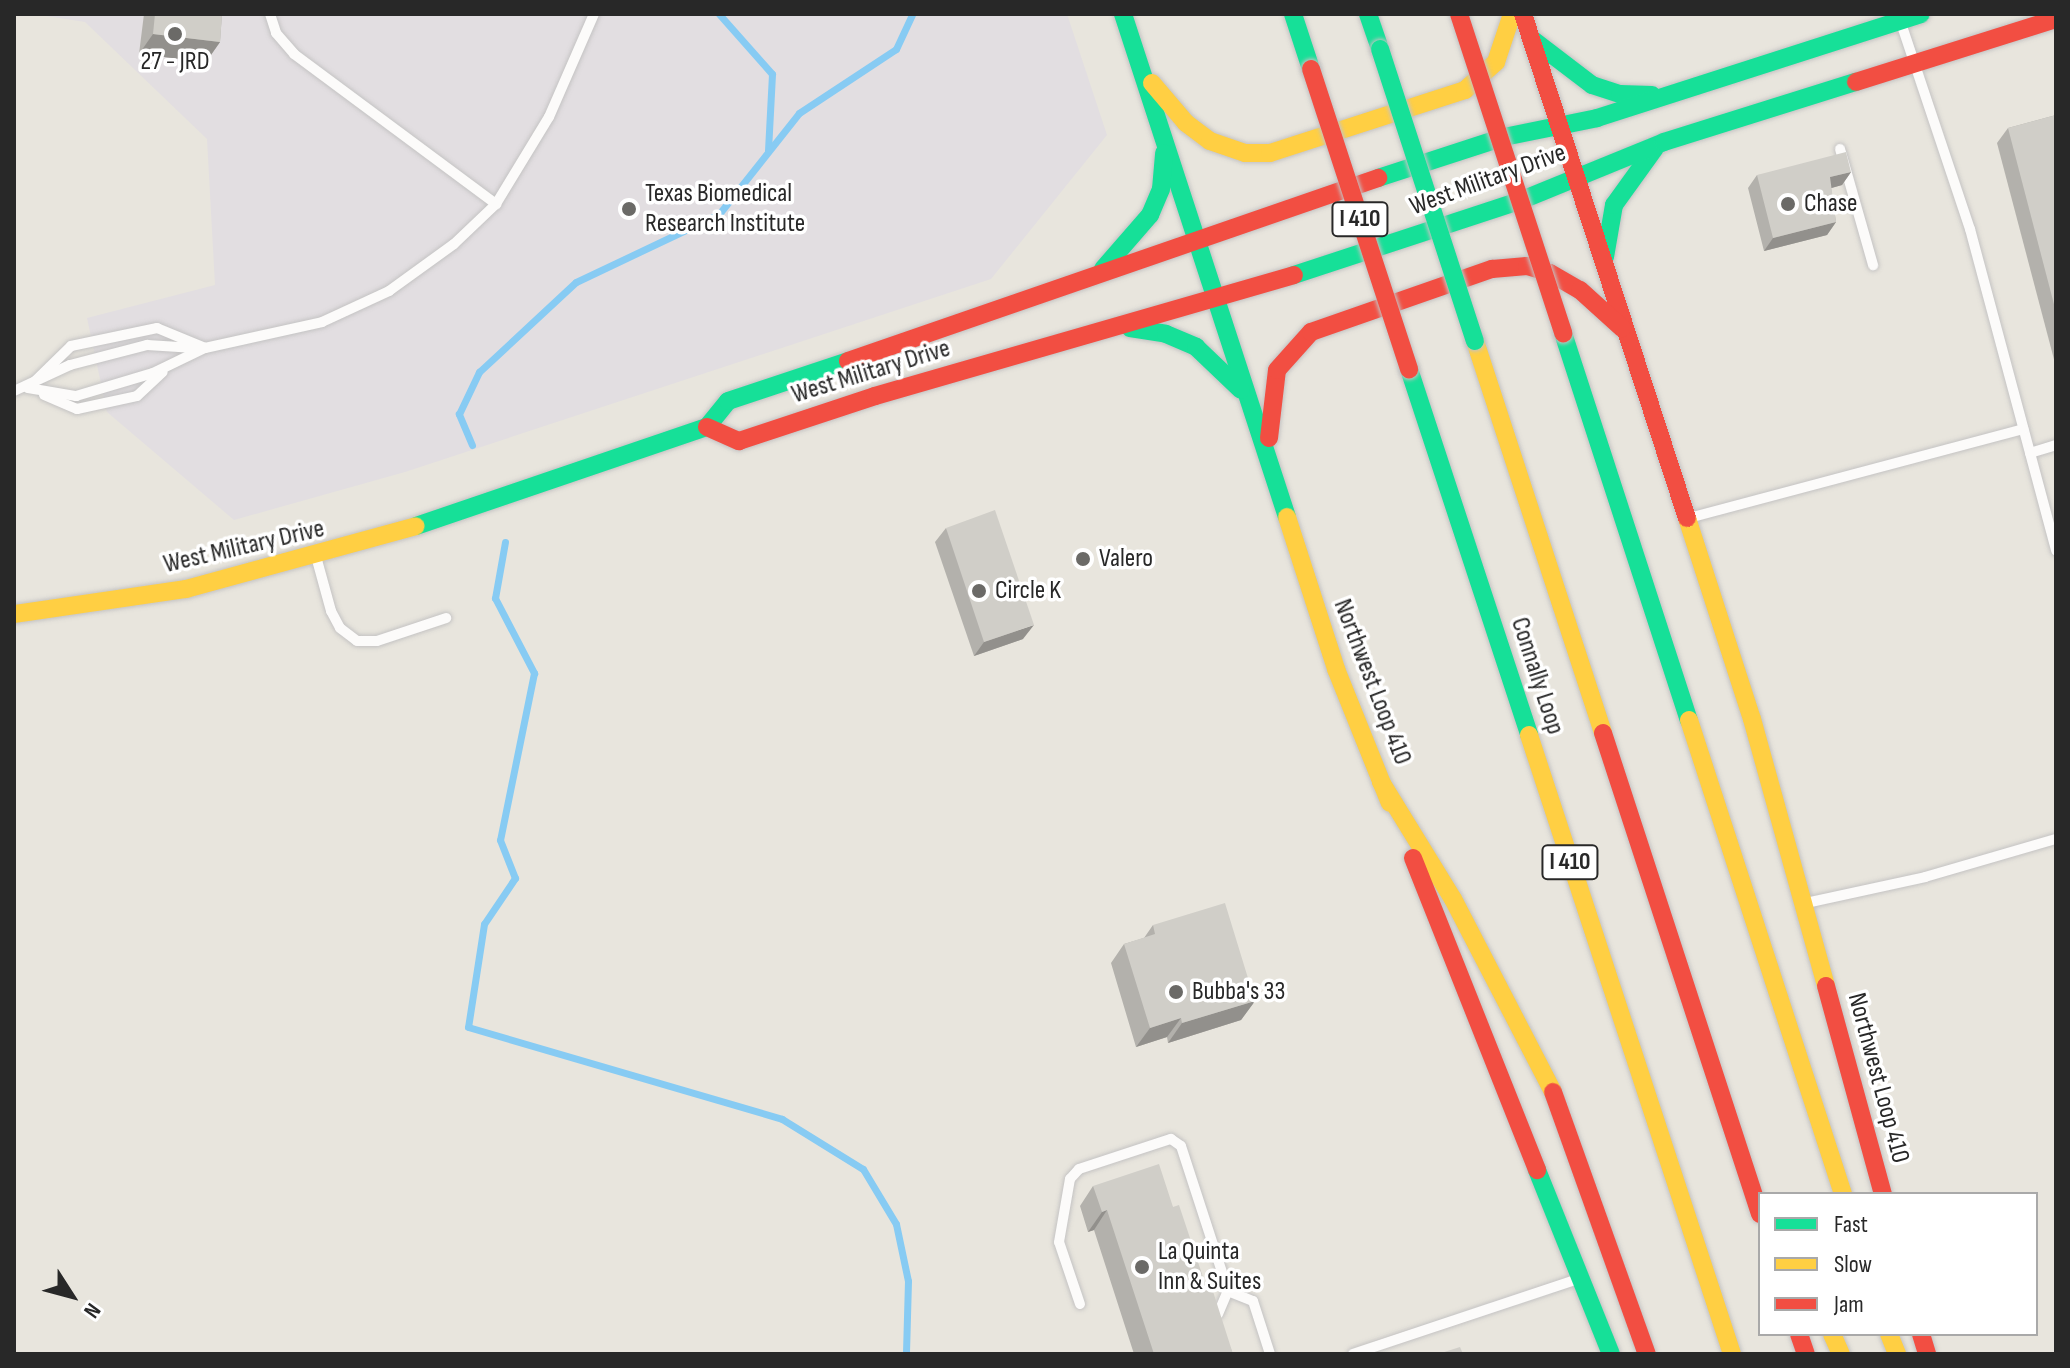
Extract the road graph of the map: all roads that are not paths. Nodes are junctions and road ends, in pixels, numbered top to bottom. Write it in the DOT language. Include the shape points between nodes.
graph roads {
  1 [pos="270,14"];
  2 [pos="594,14"];
  3 [pos="1123,14"];
  4 [pos="1293,14"];
  5 [pos="1368,14"];
  6 [pos="1459,14"];
  7 [pos="1512,14"];
  8 [pos="1523,14"];
  9 [pos="1921,14"];
  10 [pos="2056,19"];
  11 [pos="1901,21"];
  12 [pos="1530,36"];
  13 [pos="1913,61"];
  14 [pos="1139,65"];
  15 [pos="1682,91"];
  16 [pos="1559,126"];
  17 [pos="1164,139"];
  18 [pos="1664,142"];
  19 [pos="1840,149"];
  20 [pos="1575,176"];
  21 [pos="496,204"];
  22 [pos="1197,239"];
  23 [pos="1873,265"];
  24 [pos="1607,271"];
  25 [pos="1097,274"];
  26 [pos="1216,298"];
  27 [pos="1100,332"];
  28 [pos="1626,333"];
  29 [pos="205,348"];
  30 [pos="172,364"];
  31 [pos="28,388"];
  32 [pos="14,391"];
  33 [pos="1248,399"];
  34 [pos="707,427"];
  35 [pos="2023,429"];
  36 [pos="2056,445"];
  37 [pos="2030,453"];
  38 [pos="1268,459"];
  39 [pos="1688,519"];
  40 [pos="2056,551"];
  41 [pos="316,558"];
  42 [pos="14,614"];
  43 [pos="446,618"];
  44 [pos="1381,782"];
  45 [pos="2056,839"];
  46 [pos="1803,904"];
  47 [pos="1842,1192"];
  48 [pos="1882,1192"];
  49 [pos="1758,1208"];
  50 [pos="1584,1277"];
  51 [pos="1228,1291"];
  52 [pos="1080,1304"];
  53 [pos="1218,1314"];
  54 [pos="1270,1354"];
  55 [pos="1353,1354"];
  56 [pos="1611,1354"];
  57 [pos="1647,1354"];
  58 [pos="1732,1354"];
  1 -- 21 [label="lane" via="276,33 294,54"];
  2 -- 21 [label="lane" via="549,117"];
  3 -- 14 [label="main road, Northwest Loop 410"];
  4 -- 58 [label="main road, Connally Loop / I 410, bridge"];
  5 -- 49 [label="main road, Connally Loop / I 410, bridge"];
  6 -- 47 [label="main road, bridge"];
  7 -- 14 [label="main road" via="1496,62 1465,90 1270,153 1232,150 1200,135"];
  8 -- 12 [label="main road, Northwest Loop 410"];
  9 -- 11 [label="main road, West Military Drive"];
  10 -- 13 [label="main road, West Military Drive"];
  11 -- 13 [label="lane"];
  11 -- 15 [label="main road, West Military Drive" via="1847,34"];
  12 -- 15 [label="main road" via="1569,71 1605,90 1635,95"];
  12 -- 16 [label="main road, Northwest Loop 410"];
  13 -- 18 [label="main road, West Military Drive"];
  13 -- 35 [label="lane" via="1970,229"];
  14 -- 17 [label="main road, Northwest Loop 410"];
  15 -- 16 [label="main road, West Military Drive"];
  16 -- 20 [label="main road, Northwest Loop 410"];
  16 -- 22 [label="main road, West Military Drive" via="1504,137"];
  17 -- 22 [label="main road, Northwest Loop 410"];
  17 -- 25 [label="main road" via="1163,178 1150,215"];
  18 -- 20 [label="main road, West Military Drive"];
  18 -- 24 [label="main road" via="1643,159 1614,205"];
  19 -- 23 [label="lane"];
  20 -- 24 [label="main road, Northwest Loop 410"];
  20 -- 26 [label="main road, West Military Drive" via="1522,200"];
  21 -- 29 [label="lane" via="454,244 389,291 322,322"];
  22 -- 25 [label="main road, West Military Drive"];
  22 -- 26 [label="main road, Northwest Loop 410"];
  24 -- 28 [label="main road, Northwest Loop 410"];
  25 -- 34 [label="main road, West Military Drive" via="728,401"];
  26 -- 27 [label="main road, West Military Drive"];
  26 -- 33 [label="main road, Northwest Loop 410"];
  27 -- 33 [label="main road" via="1141,328 1182,339 1208,356"];
  27 -- 34 [label="main road, West Military Drive" via="739,441"];
  28 -- 38 [label="main road" via="1565,280 1515,265 1326,324 1298,342 1277,370 1269,401"];
  28 -- 39 [label="main road, Northwest Loop 410"];
  29 -- 30 [label="lane"];
  29 -- 31 [label="lane" via="147,345 70,365"];
  29 -- 31 [label="lane" via="157,328 71,346"];
  30 -- 31 [label="lane" via="76,396"];
  30 -- 31 [label="lane" via="137,396 77,409"];
  31 -- 32 [label="lane"];
  33 -- 38 [label="main road, Northwest Loop 410"];
  34 -- 41 [label="main road, West Military Drive"];
  35 -- 37 [label="lane"];
  35 -- 39 [label="lane"];
  36 -- 37 [label="lane"];
  37 -- 40 [label="lane"];
  38 -- 44 [label="main road, Northwest Loop 410" via="1336,669"];
  39 -- 46 [label="main road, Northwest Loop 410"];
  41 -- 42 [label="main road, West Military Drive" via="186,589"];
  41 -- 43 [label="lane" via="331,611 340,628 357,641 377,641"];
  44 -- 50 [label="main road, Northwest Loop 410"];
  44 -- 57 [label="main road" via="1453,899 1551,1087"];
  45 -- 46 [label="lane" via="1925,877"];
  46 -- 48 [label="main road, Northwest Loop 410"];
  50 -- 55 [label="lane"];
  50 -- 56 [label="main road, Northwest Loop 410"];
  51 -- 52 [label="lane" via="1181,1146 1171,1139 1079,1169 1070,1179 1059,1242"];
  51 -- 53 [label="lane"];
  51 -- 54 [label="lane" via="1253,1301"];
}
